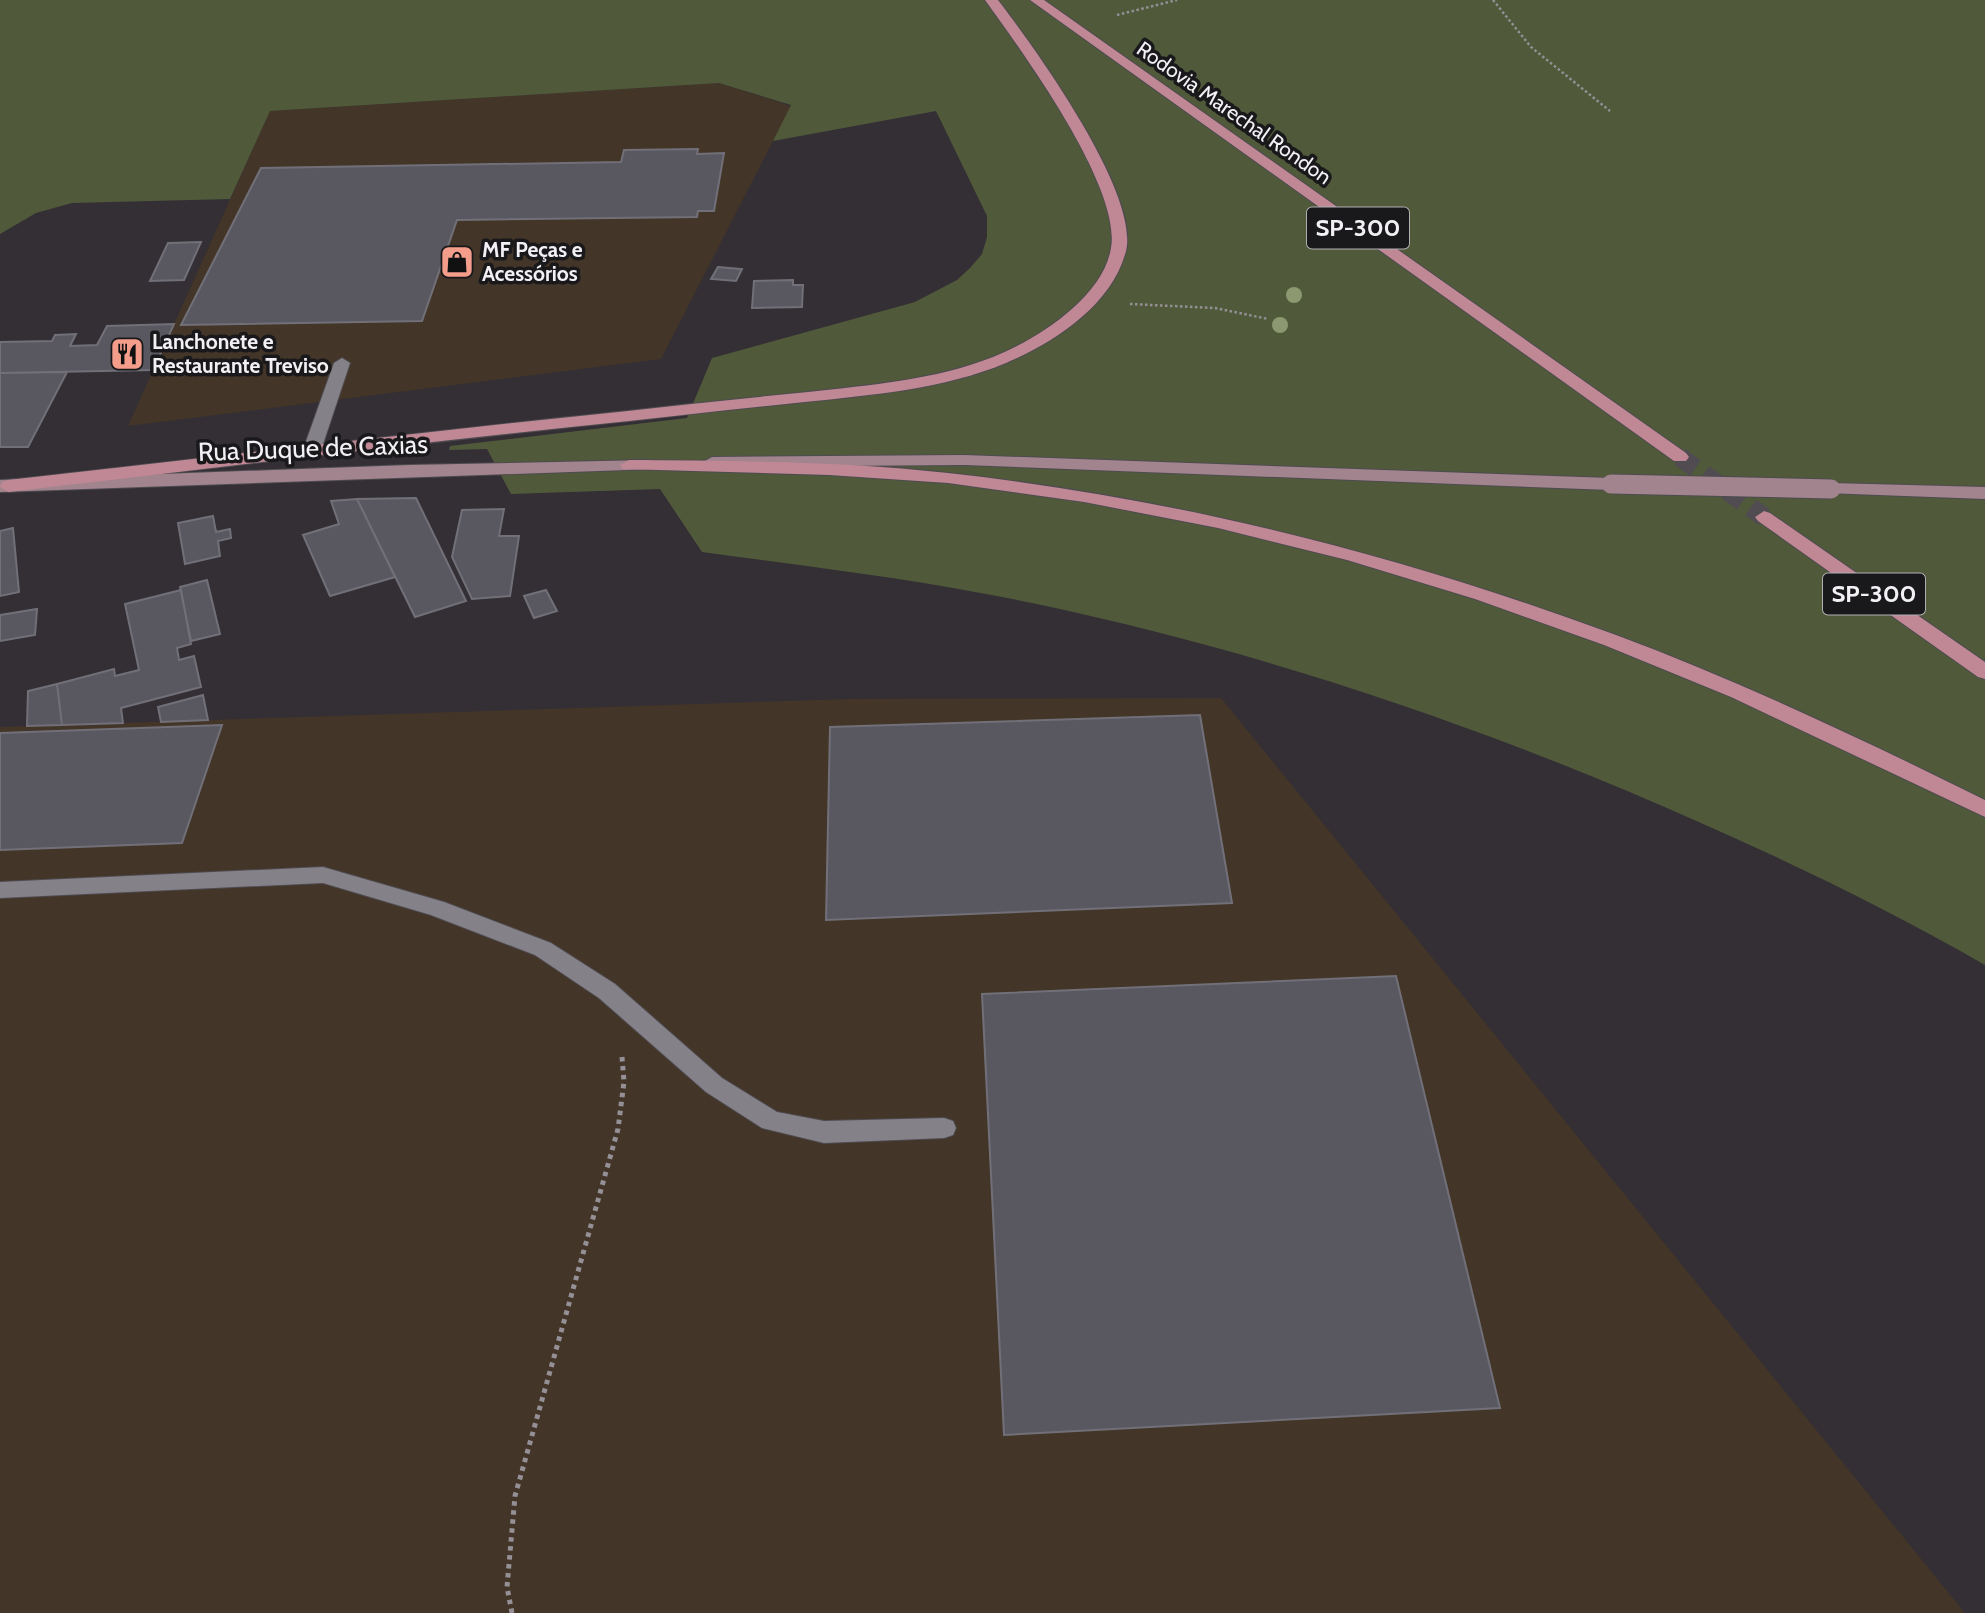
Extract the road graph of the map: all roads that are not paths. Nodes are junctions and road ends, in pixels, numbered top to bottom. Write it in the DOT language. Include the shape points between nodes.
graph roads {
  1 [pos="991,0"];
  2 [pos="1036,0"];
  3 [pos="342,363"];
  4 [pos="312,450"];
  5 [pos="1680,457"];
  6 [pos="629,465"];
  7 [pos="4,486"];
  8 [pos="1985,493"];
  9 [pos="1764,517"];
  10 [pos="1985,672"];
  11 [pos="1985,809"];
  12 [pos="0,890"];
  13 [pos="944,1128"];
  1 -- 4 [label="main road" via="1037,63 1099,168 1117,212 1119,248 1114,265 1092,298 1054,332 999,360 925,382"];
  2 -- 5 [label="main road, Rodovia Marechal Rondon / SP-300"];
  3 -- 4 [label="lane"];
  4 -- 7 [label="main road"];
  6 -- 7 [label="main road, Rua Duque de Caxias"];
  6 -- 8 [label="main road, Rua Duque de Caxias, bridge" via="964,460"];
  6 -- 11 [label="main road" via="811,467 948,478 1196,516 1303,541 1440,579 1649,656 1820,727"];
  9 -- 10 [label="main road, SP-300"];
  12 -- 13 [label="lane" via="323,875 436,908 543,949 607,991 715,1086 771,1121 824,1132"];
}
